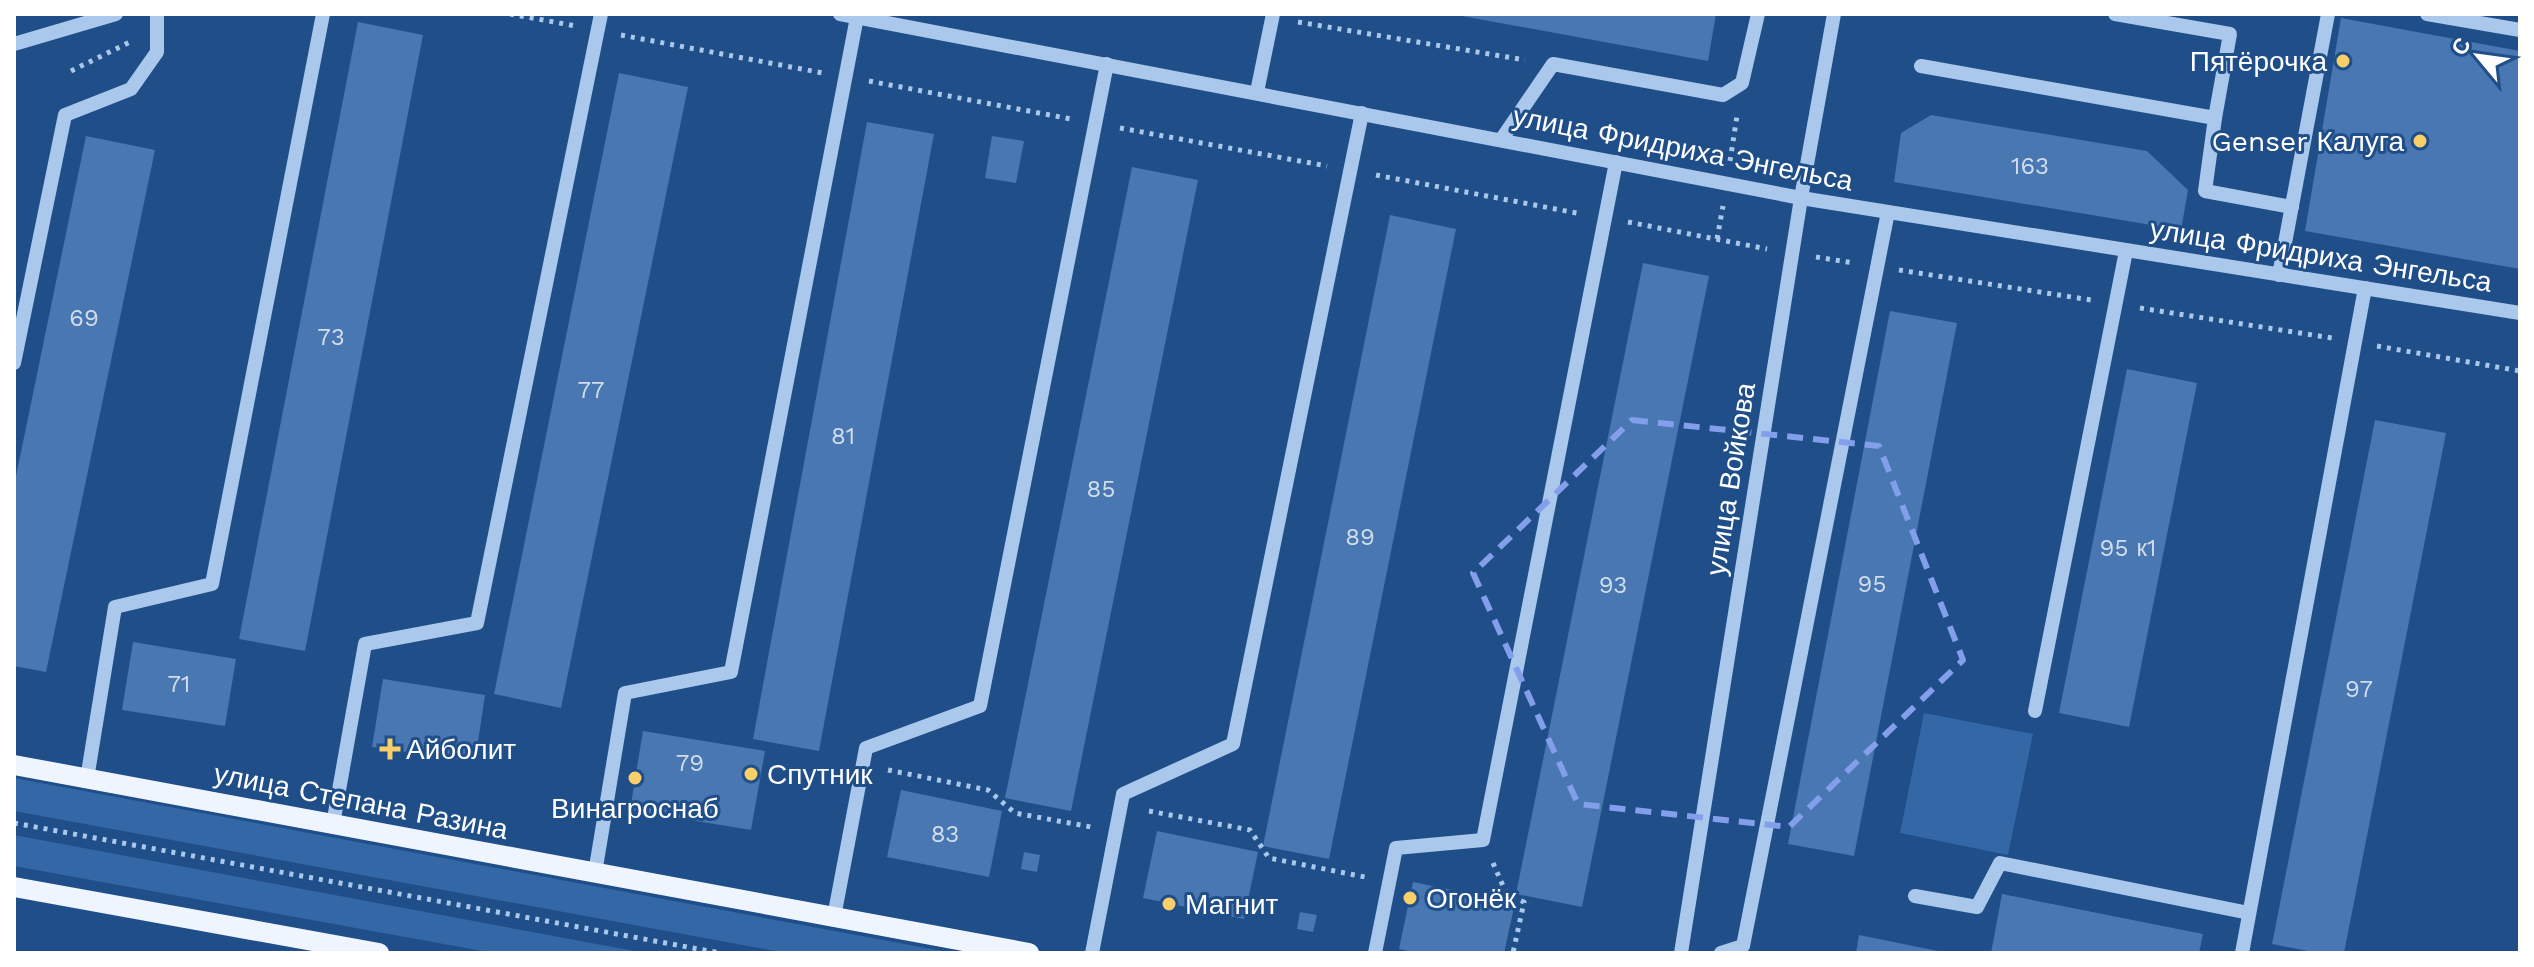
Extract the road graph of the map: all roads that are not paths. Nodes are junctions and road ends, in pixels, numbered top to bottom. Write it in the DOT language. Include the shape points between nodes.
graph roads {
  1 [pos="116,14"];
  2 [pos="323,14"];
  3 [pos="601,14"];
  4 [pos="840,14"];
  5 [pos="1758,14"];
  6 [pos="1834,14"];
  7 [pos="2115,14"];
  8 [pos="2328,14"];
  9 [pos="2427,14"];
  10 [pos="1273,16"];
  11 [pos="857,17"];
  12 [pos="157,22"];
  13 [pos="2520,30"];
  14 [pos="14,44"];
  15 [pos="1107,64"];
  16 [pos="1921,66"];
  17 [pos="1257,92"];
  18 [pos="1362,113"];
  19 [pos="2215,118"];
  20 [pos="1501,140"];
  21 [pos="1616,162"];
  22 [pos="1801,198"];
  23 [pos="2292,207"];
  24 [pos="1888,212"];
  25 [pos="2126,251"];
  26 [pos="2279,275"];
  27 [pos="2365,288"];
  28 [pos="2520,313"];
  29 [pos="14,363"];
  30 [pos="2035,711"];
  31 [pos="14,765"];
  32 [pos="87,779"];
  33 [pos="333,824"];
  34 [pos="595,873"];
  35 [pos="14,887"];
  36 [pos="1915,896"];
  37 [pos="2249,913"];
  38 [pos="834,917"];
  39 [pos="379,953"];
  40 [pos="1029,953"];
  41 [pos="1092,953"];
  42 [pos="1375,953"];
  43 [pos="1681,953"];
  44 [pos="1721,953"];
  45 [pos="2242,953"];
  1 -- 14 [label="street"];
  2 -- 32 [label="street" via="212,584 115,607"];
  3 -- 33 [label="street" via="477,623 365,644"];
  4 -- 11 [label="street, улица Фридриха Энгельса"];
  5 -- 20 [label="street" via="1742,83 1723,95 1553,64"];
  6 -- 22 [label="street, улица Войкова"];
  7 -- 19 [label="street" via="2230,34"];
  8 -- 23 [label="street"];
  9 -- 13 [label="street"];
  10 -- 17 [label="street"];
  11 -- 15 [label="street, улица Фридриха Энгельса"];
  11 -- 34 [label="street" via="731,672 625,693"];
  12 -- 29 [label="street" via="157,52 131,89 65,115"];
  15 -- 17 [label="street, улица Фридриха Энгельса"];
  15 -- 38 [label="street" via="980,706 866,748"];
  16 -- 19 [label="street"];
  17 -- 18 [label="street, улица Фридриха Энгельса"];
  18 -- 20 [label="street, улица Фридриха Энгельса"];
  18 -- 41 [label="street" via="1233,744 1123,794"];
  19 -- 23 [label="street" via="2205,191"];
  20 -- 21 [label="street, улица Фридриха Энгельса"];
  21 -- 22 [label="street, улица Фридриха Энгельса"];
  21 -- 42 [label="street" via="1483,840 1396,848"];
  22 -- 24 [label="street, улица Фридриха Энгельса"];
  22 -- 43 [label="street, улица Войкова"];
  23 -- 26 [label="street"];
  24 -- 25 [label="street, улица Фридриха Энгельса"];
  24 -- 44 [label="street" via="1743,946"];
  25 -- 26 [label="street, улица Фридриха Энгельса"];
  25 -- 30 [label="street"];
  26 -- 27 [label="street, улица Фридриха Энгельса"];
  27 -- 28 [label="street, улица Фридриха Энгельса"];
  27 -- 37 [label="street"];
  31 -- 32 [label="main road, улица Степана Разина"];
  32 -- 33 [label="main road, улица Степана Разина"];
  33 -- 34 [label="main road, улица Степана Разина"];
  34 -- 38 [label="main road, улица Степана Разина"];
  35 -- 39 [label="main road"];
  36 -- 37 [label="street" via="1977,907 2000,863"];
  37 -- 45 [label="street"];
  38 -- 40 [label="main road, улица Степана Разина"];
}
